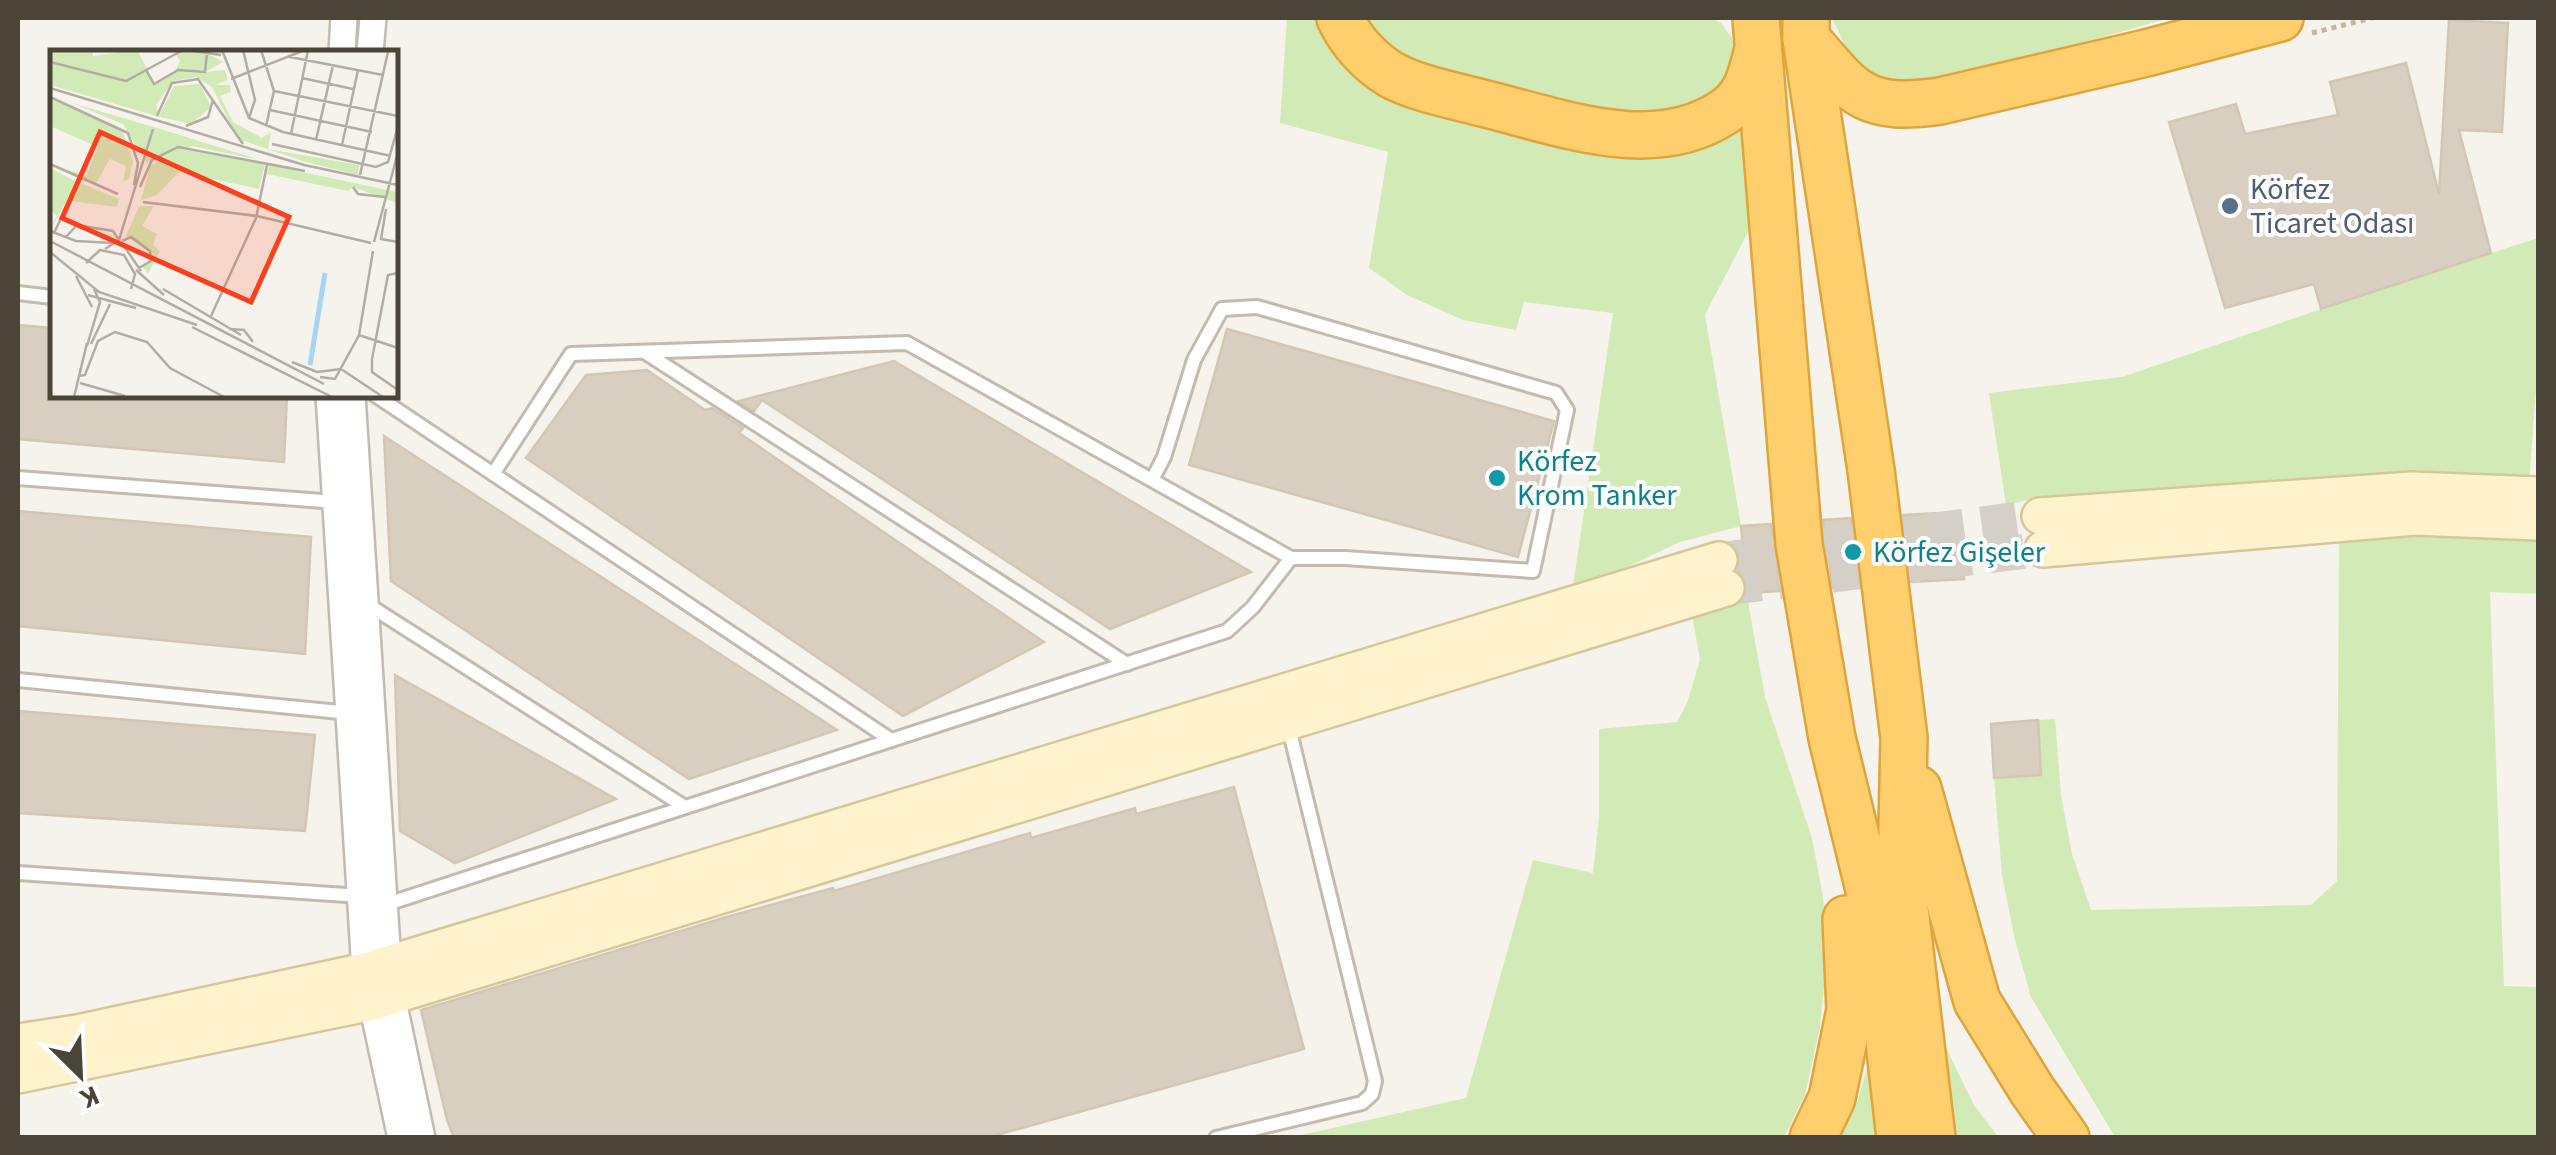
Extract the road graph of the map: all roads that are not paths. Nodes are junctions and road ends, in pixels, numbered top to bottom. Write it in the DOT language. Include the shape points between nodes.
graph roads {
  1 [pos="344,18"];
  2 [pos="373,18"];
  3 [pos="1340,18"];
  4 [pos="2280,18"];
  5 [pos="1806,28"];
  6 [pos="1757,32"];
  7 [pos="342,50"];
  8 [pos="370,50"];
  9 [pos="18,293"];
  10 [pos="50,297"];
  11 [pos="644,352"];
  12 [pos="329,398"];
  13 [pos="352,398"];
  14 [pos="379,398"];
  15 [pos="493,474"];
  16 [pos="18,478"];
  17 [pos="1152,480"];
  18 [pos="2538,495"];
  19 [pos="336,502"];
  20 [pos="2538,522"];
  21 [pos="1291,558"];
  22 [pos="365,602"];
  23 [pos="1127,664"];
  24 [pos="18,680"];
  25 [pos="350,713"];
  26 [pos="1288,722"];
  27 [pos="1832,738"];
  28 [pos="1904,738"];
  29 [pos="891,740"];
  30 [pos="685,808"];
  31 [pos="18,873"];
  32 [pos="373,901"];
  33 [pos="379,983"];
  34 [pos="18,1042"];
  35 [pos="18,1075"];
  36 [pos="401,1138"];
  37 [pos="422,1138"];
  38 [pos="1216,1138"];
  39 [pos="1812,1138"];
  40 [pos="1900,1138"];
  41 [pos="1932,1138"];
  42 [pos="2066,1138"];
  1 -- 7 [label="street"];
  2 -- 8 [label="street"];
  3 -- 6 [label="highway" via="1354,42 1394,76 1594,131 1642,135 1675,132 1725,112 1750,84"];
  4 -- 5 [label="highway" via="1910,105 1885,104 1843,81"];
  5 -- 28 [label="highway"];
  6 -- 27 [label="highway" via="1798,544"];
  9 -- 10 [label="lane"];
  11 -- 15 [label="lane" via="571,354"];
  11 -- 17 [label="lane" via="906,343"];
  11 -- 23 [label="lane"];
  12 -- 19 [label="street"];
  13 -- 22 [label="street"];
  14 -- 15 [label="lane"];
  15 -- 29 [label="lane"];
  16 -- 19 [label="lane"];
  17 -- 21 [label="lane"];
  17 -- 21 [label="lane" via="1194,360 1222,309 1257,307 1556,393 1567,410 1533,571"];
  18 -- 20 [label="main road" via="2412,490 2041,533 2415,516"];
  19 -- 25 [label="street"];
  21 -- 23 [label="lane" via="1227,632"];
  22 -- 30 [label="lane"];
  22 -- 32 [label="street"];
  23 -- 29 [label="lane"];
  24 -- 25 [label="lane"];
  25 -- 32 [label="street"];
  26 -- 33 [label="main road"];
  26 -- 33 [label="main road" via="1723,574"];
  26 -- 38 [label="lane" via="1375,1081 1362,1103"];
  27 -- 39 [label="highway" via="1850,1010 1832,1098"];
  27 -- 40 [label="highway" via="1874,910"];
  28 -- 41 [label="highway" via="1901,874"];
  28 -- 42 [label="highway" via="1977,1001"];
  29 -- 30 [label="lane"];
  30 -- 32 [label="lane"];
  31 -- 32 [label="lane"];
  32 -- 33 [label="street"];
  33 -- 34 [label="main road"];
  33 -- 35 [label="main road"];
  33 -- 36 [label="street"];
  33 -- 37 [label="street"];
}
